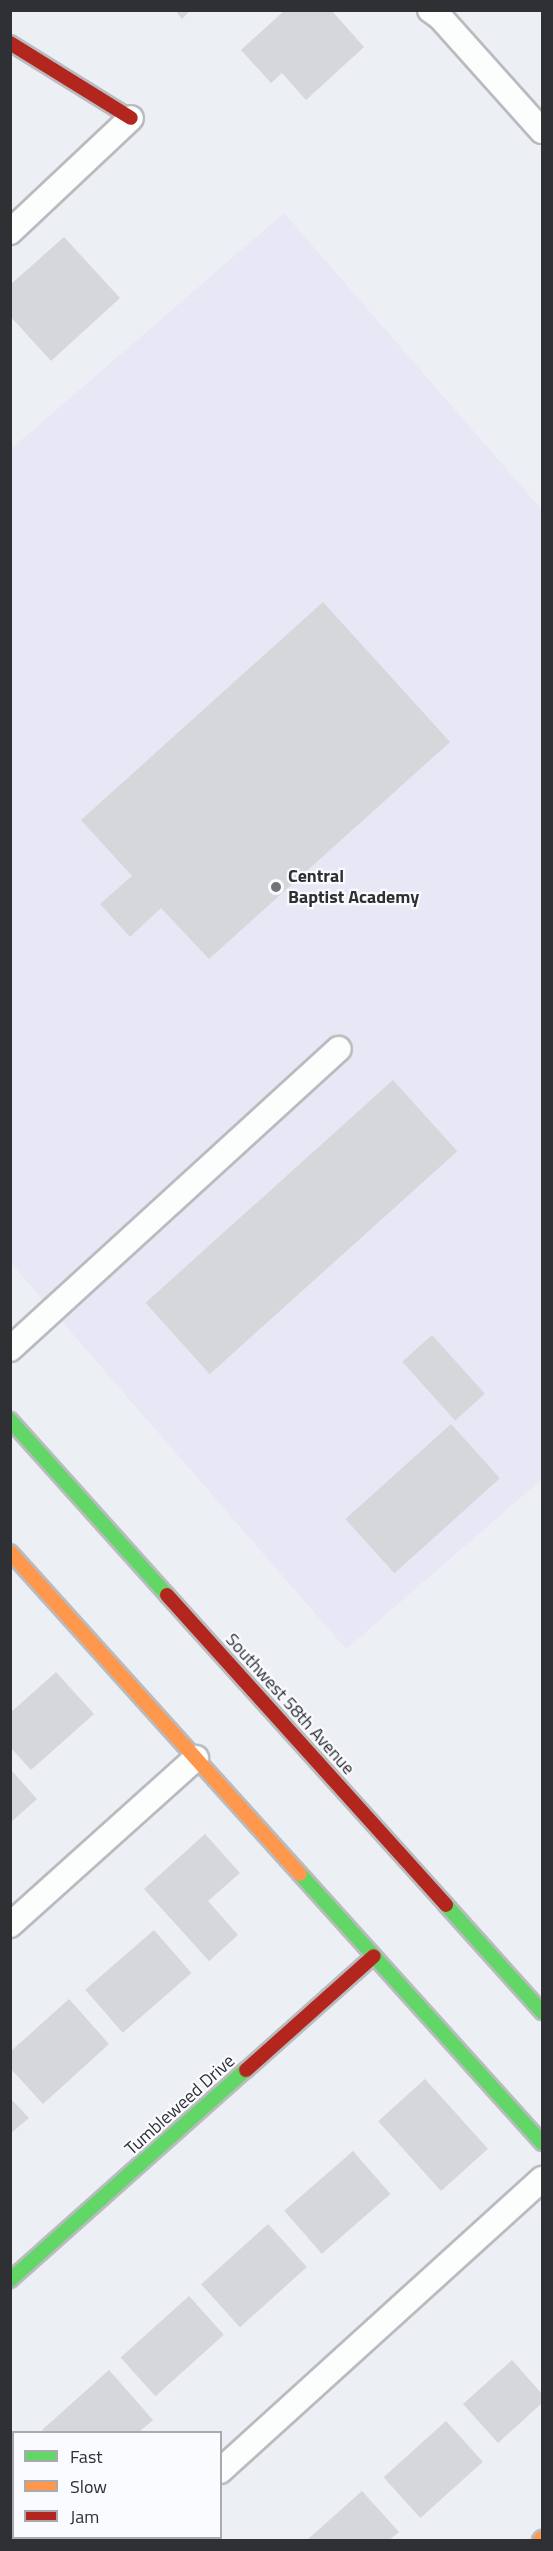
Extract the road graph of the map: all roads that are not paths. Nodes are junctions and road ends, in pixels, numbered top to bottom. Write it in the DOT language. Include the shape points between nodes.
graph roads {
  1 [pos="430,10"];
  2 [pos="10,43"];
  3 [pos="131,118"];
  4 [pos="543,131"];
  5 [pos="10,232"];
  6 [pos="339,1049"];
  7 [pos="10,1349"];
  8 [pos="10,1420"];
  9 [pos="11,1554"];
  10 [pos="196,1758"];
  11 [pos="10,1925"];
  12 [pos="374,1956"];
  13 [pos="543,2012"];
  14 [pos="543,2143"];
  15 [pos="543,2179"];
  16 [pos="10,2280"];
  17 [pos="222,2469"];
  1 -- 4 [label="lane"];
  2 -- 3 [label="street"];
  3 -- 5 [label="lane"];
  6 -- 7 [label="lane"];
  8 -- 13 [label="street, Southwest 58th Avenue"];
  9 -- 10 [label="street"];
  10 -- 11 [label="lane"];
  10 -- 12 [label="street"];
  12 -- 14 [label="street"];
  12 -- 16 [label="street, Tumbleweed Drive"];
  15 -- 17 [label="lane"];
}
